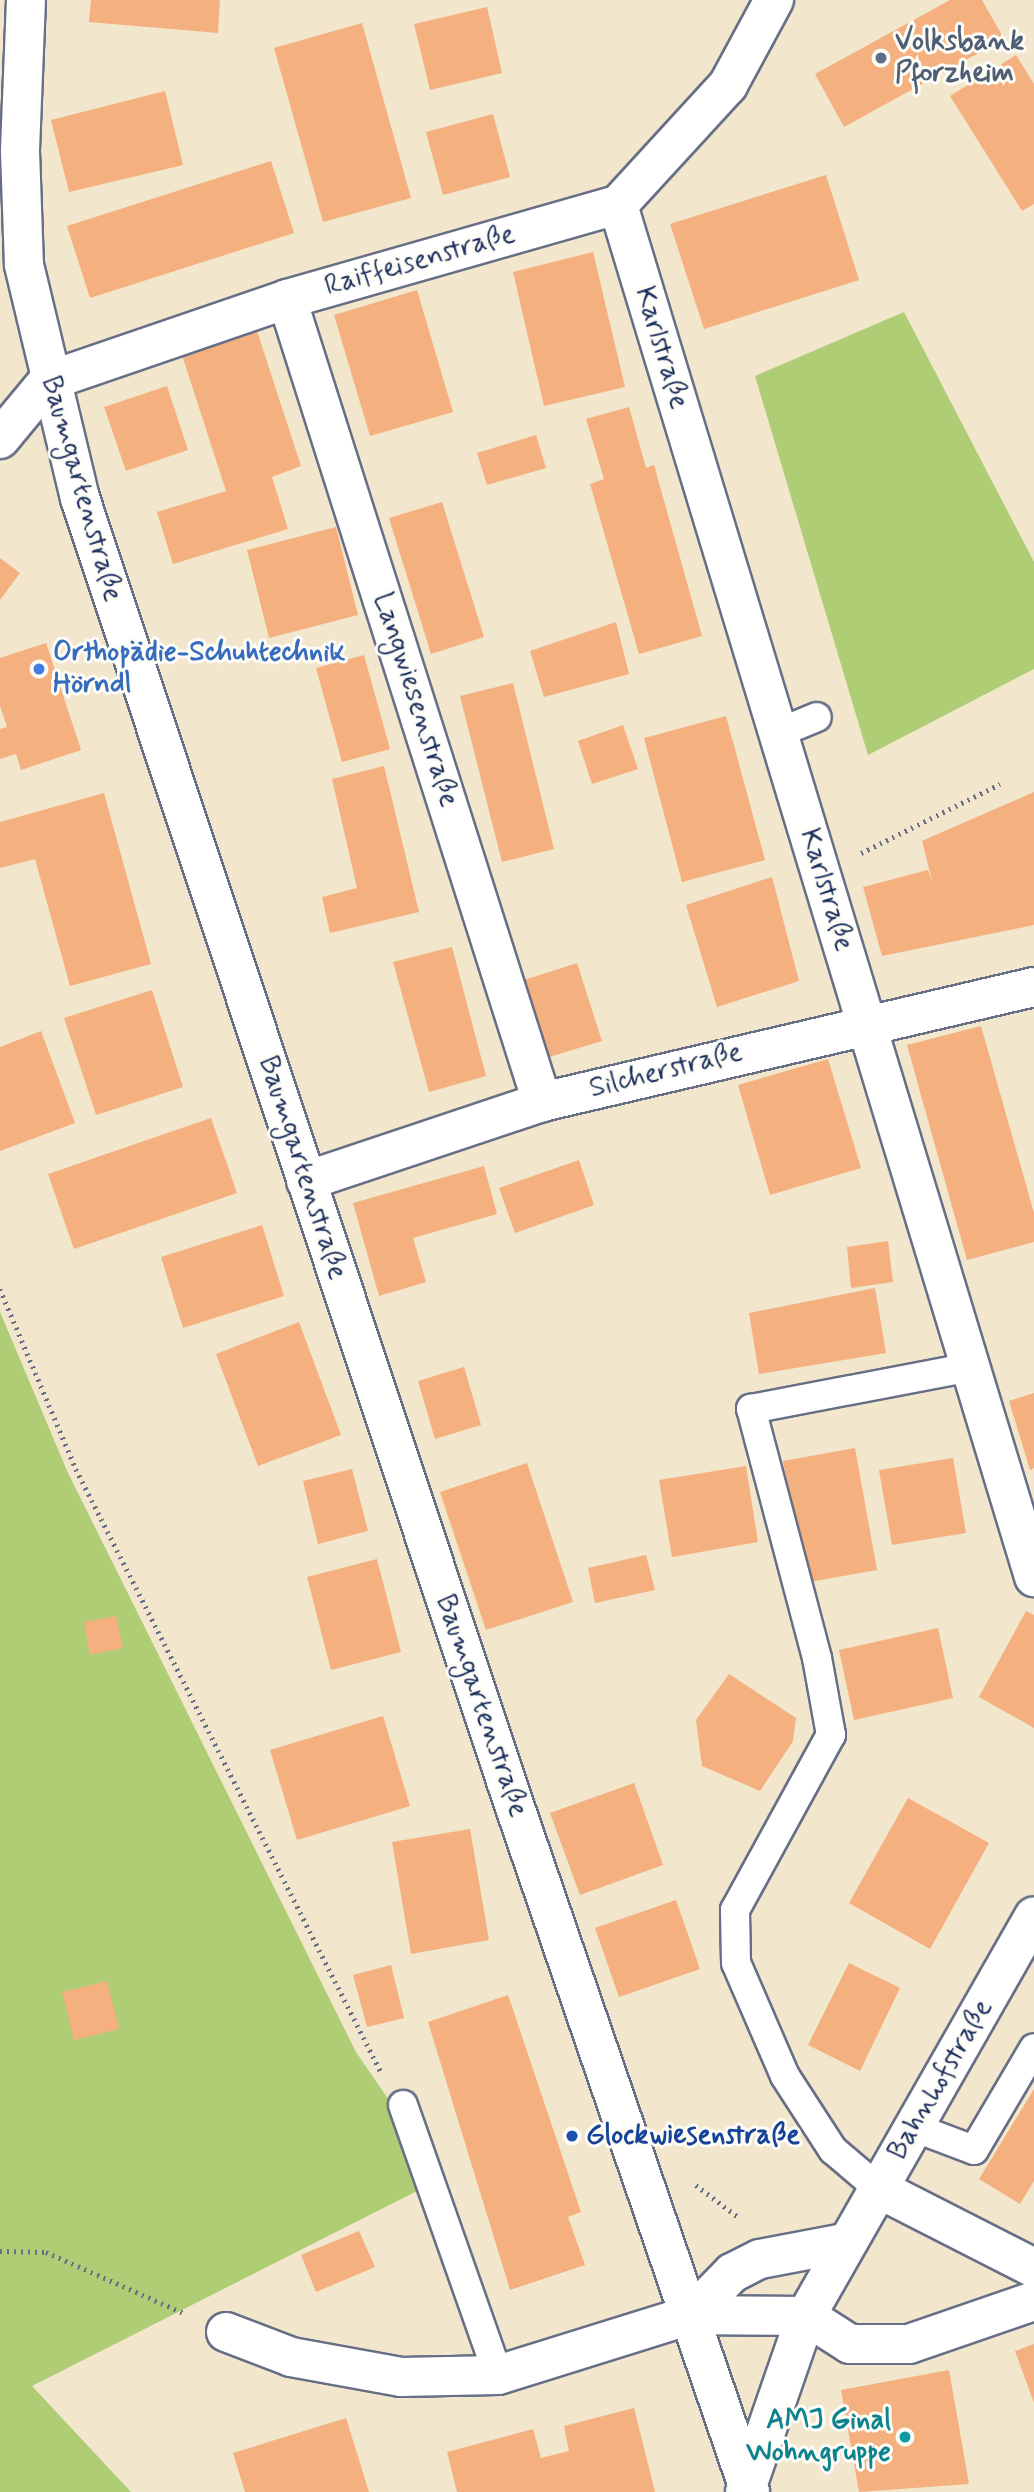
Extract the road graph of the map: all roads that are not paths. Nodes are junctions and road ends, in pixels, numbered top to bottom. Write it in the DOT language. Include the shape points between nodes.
graph roads {
  1 [pos="26,0"];
  2 [pos="774,0"];
  3 [pos="618,205"];
  4 [pos="287,299"];
  5 [pos="48,381"];
  6 [pos="0,439"];
  7 [pos="817,717"];
  8 [pos="776,734"];
  9 [pos="1034,986"];
  10 [pos="866,1021"];
  11 [pos="542,1102"];
  12 [pos="306,1181"];
  13 [pos="971,1367"];
  14 [pos="1034,1577"];
  15 [pos="1034,1916"];
  16 [pos="1034,2048"];
  17 [pos="403,2105"];
  18 [pos="913,2127"];
  19 [pos="878,2189"];
  20 [pos="845,2243"];
  21 [pos="1034,2267"];
  22 [pos="1034,2301"];
  23 [pos="691,2315"];
  24 [pos="806,2316"];
  25 [pos="226,2332"];
  26 [pos="498,2375"];
  27 [pos="748,2491"];
  1 -- 5 [label="street, Baumgartenstraße" via="20,151 24,265"];
  2 -- 3 [label="street" via="728,85"];
  3 -- 4 [label="street, Raiffeisenstraße"];
  3 -- 8 [label="street, Karlstraße"];
  4 -- 5 [label="street, Raiffeisenstraße"];
  4 -- 11 [label="street, Langwiesenstraße"];
  5 -- 6 [label="street"];
  5 -- 12 [label="street, Baumgartenstraße" via="80,498"];
  7 -- 8 [label="lane"];
  8 -- 10 [label="street, Karlstraße"];
  9 -- 10 [label="street, Silcherstraße"];
  10 -- 11 [label="street, Silcherstraße"];
  10 -- 13 [label="street, Karlstraße"];
  11 -- 12 [label="street, Silcherstraße"];
  12 -- 23 [label="street, Baumgartenstraße"];
  13 -- 14 [label="street, Karlstraße"];
  13 -- 19 [label="lane" via="751,1409 817,1658 831,1735 735,1910 736,1964 785,2076 833,2150"];
  15 -- 18 [label="street, Bahnhofstraße"];
  16 -- 18 [label="lane" via="974,2150"];
  17 -- 26 [label="lane"];
  18 -- 19 [label="street, Bahnhofstraße"];
  19 -- 20 [label="street, Bahnhofstraße"];
  19 -- 21 [label="street"];
  20 -- 23 [label="street" via="779,2255 732,2273"];
  20 -- 24 [label="street, Bahnhofstraße"];
  22 -- 24 [label="street" via="909,2344 850,2344"];
  23 -- 24 [label="street"];
  23 -- 26 [label="street"];
  23 -- 27 [label="street, Bahnhofstraße"];
  24 -- 27 [label="street, Bahnhofstraße"];
  25 -- 26 [label="street" via="291,2357 401,2377"];
}
